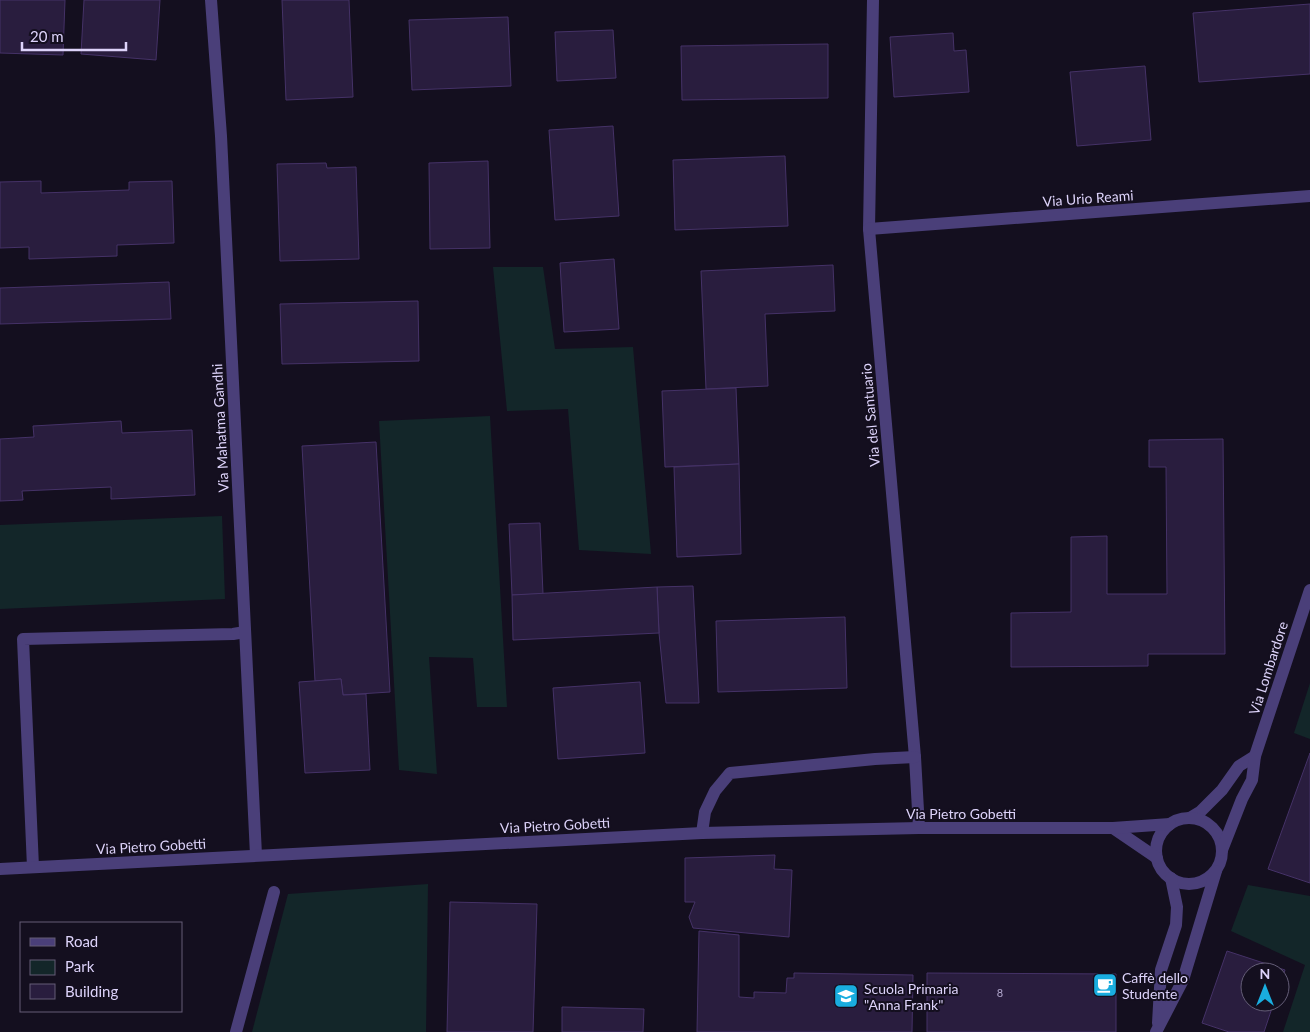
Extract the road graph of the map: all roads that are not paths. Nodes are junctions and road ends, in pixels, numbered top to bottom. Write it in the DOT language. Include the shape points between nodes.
graph roads {
  1 [pos="211,0"];
  2 [pos="872,0"];
  3 [pos="1310,196"];
  4 [pos="869,229"];
  5 [pos="1310,590"];
  6 [pos="245,632"];
  7 [pos="1254,756"];
  8 [pos="915,757"];
  9 [pos="1190,818"];
  10 [pos="1170,824"];
  11 [pos="919,828"];
  12 [pos="1113,828"];
  13 [pos="702,833"];
  14 [pos="1222,850"];
  15 [pos="256,855"];
  16 [pos="1157,858"];
  17 [pos="33,867"];
  18 [pos="0,868"];
  19 [pos="1216,869"];
  20 [pos="1171,878"];
  21 [pos="274,892"];
  22 [pos="1157,1030"];
  23 [pos="236,1032"];
  1 -- 6 [label="street, Via Mahatma Gandhi" via="221,136"];
  2 -- 4 [label="street, Via del Santuario"];
  3 -- 4 [label="street, Via Urio Reami"];
  4 -- 8 [label="street, Via del Santuario"];
  5 -- 7 [label="street, Via Lombardore"];
  6 -- 15 [label="street, Via Mahatma Gandhi"];
  6 -- 17 [label="street" via="23,639"];
  7 -- 9 [label="street" via="1239,766 1222,790"];
  7 -- 14 [label="street, Via Lombardore" via="1252,780"];
  8 -- 11 [label="street, Via del Santuario"];
  8 -- 13 [label="street" via="730,773 715,791 705,812"];
  9 -- 10 [label="street"];
  9 -- 14 [label="street" via="1212,828"];
  10 -- 12 [label="street, Via Pietro Gobetti"];
  10 -- 16 [label="street" via="1159,839"];
  11 -- 12 [label="street, Via Pietro Gobetti"];
  11 -- 13 [label="street, Via Pietro Gobetti"];
  12 -- 16 [label="street"];
  13 -- 15 [label="street, Via Pietro Gobetti"];
  14 -- 19 [label="street"];
  15 -- 17 [label="street, Via Pietro Gobetti"];
  16 -- 20 [label="street"];
  17 -- 18 [label="street, Via Pietro Gobetti"];
  19 -- 20 [label="street" via="1208,878 1193,883"];
  19 -- 22 [label="street" via="1183,980"];
  20 -- 22 [label="street" via="1176,925 1161,970"];
  21 -- 23 [label="street"];
}
